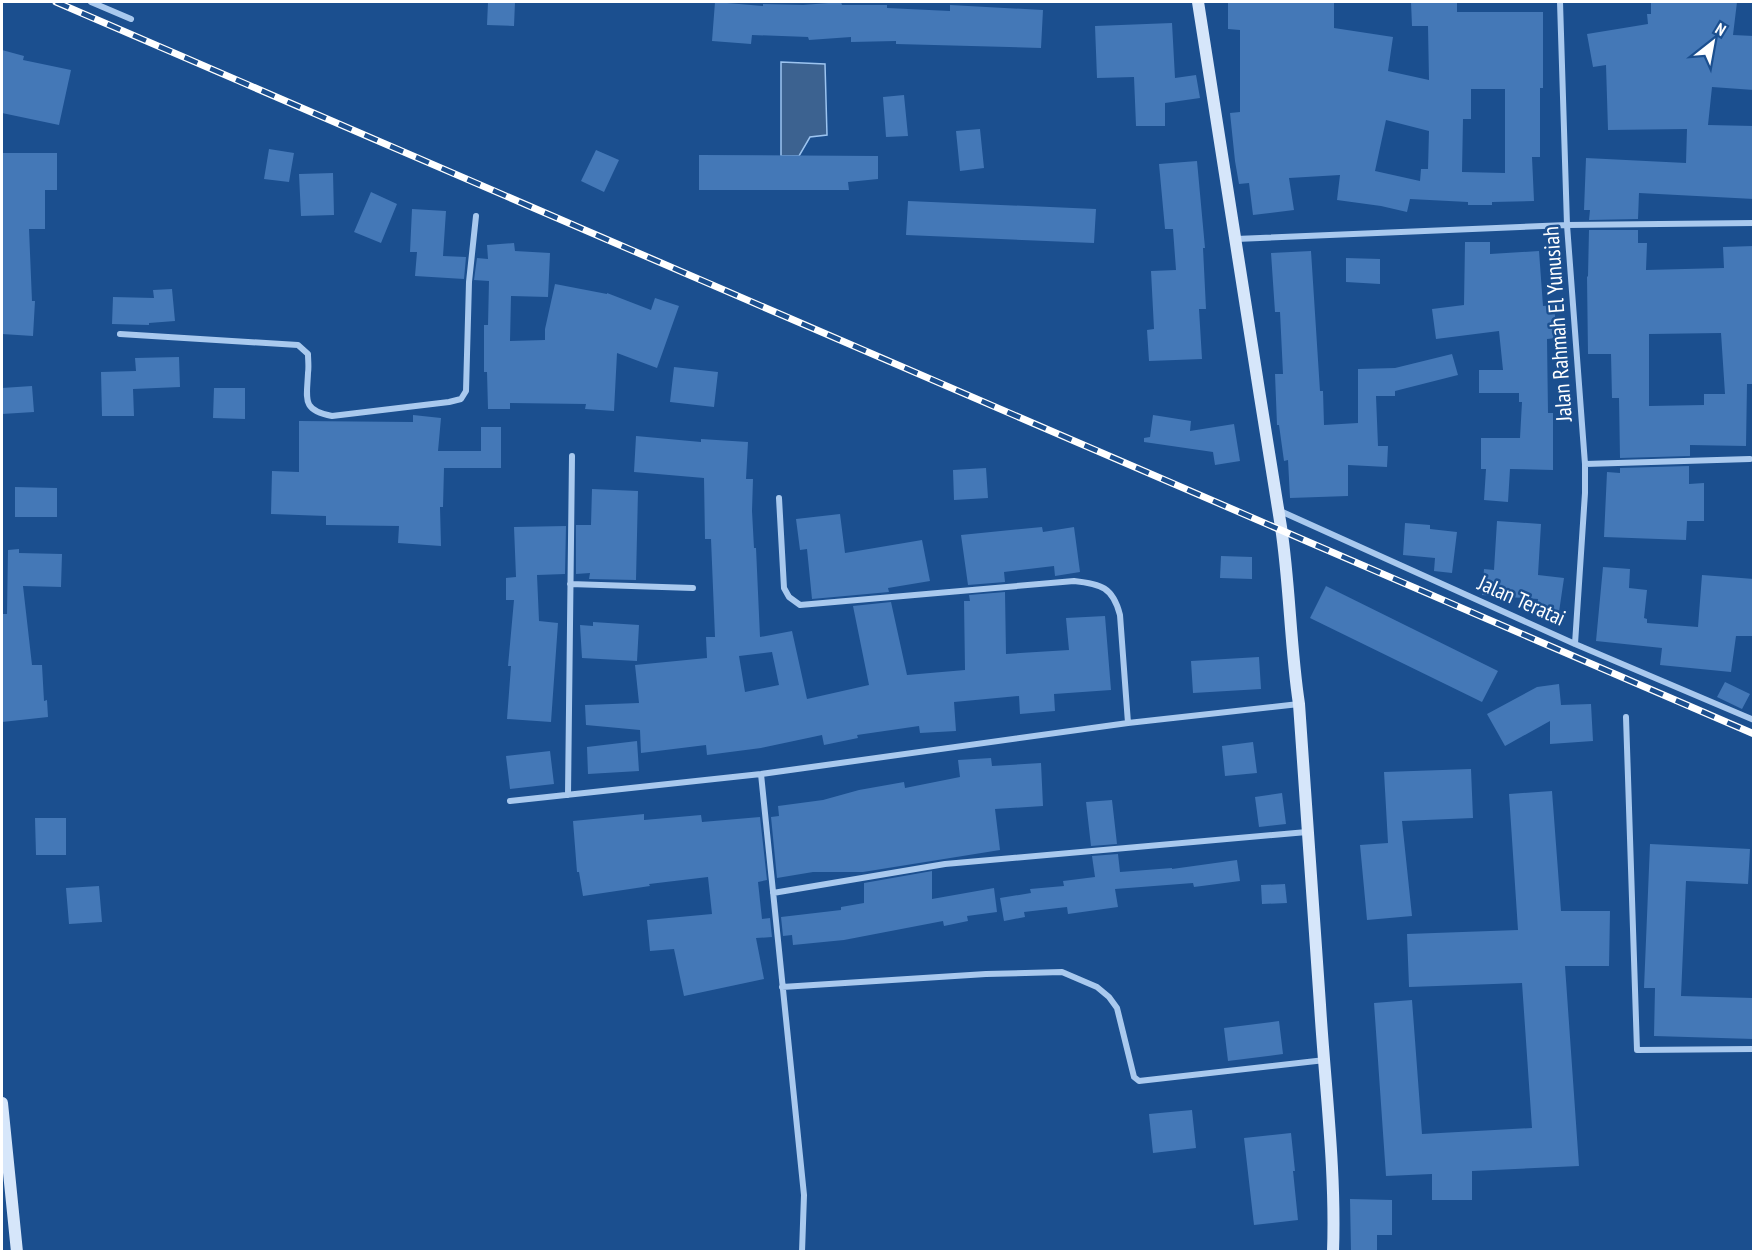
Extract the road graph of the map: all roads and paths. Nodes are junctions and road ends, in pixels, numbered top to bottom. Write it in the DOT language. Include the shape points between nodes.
graph roads {
  1 [pos="91,2"];
  2 [pos="1198,2"];
  3 [pos="1560,2"];
  4 [pos="131,19"];
  5 [pos="476,216"];
  6 [pos="1754,223"];
  7 [pos="1567,225"];
  8 [pos="1236,239"];
  9 [pos="120,334"];
  10 [pos="572,456"];
  11 [pos="1750,459"];
  12 [pos="1585,464"];
  13 [pos="779,498"];
  14 [pos="1278,510"];
  15 [pos="570,584"];
  16 [pos="693,588"];
  17 [pos="1575,644"];
  18 [pos="1299,704"];
  19 [pos="1626,717"];
  20 [pos="1754,720"];
  21 [pos="1128,723"];
  22 [pos="761,774"];
  23 [pos="568,795"];
  24 [pos="510,801"];
  25 [pos="1307,832"];
  26 [pos="773,893"];
  27 [pos="782,987"];
  28 [pos="1754,1049"];
  29 [pos="1325,1060"];
  30 [pos="2,1103"];
  31 [pos="17,1251"];
  32 [pos="802,1251"];
  33 [pos="1333,1251"];
  1 -- 4 [label="street"];
  2 -- 8 [label="street"];
  3 -- 7 [label="street, Jalan Rahmah El Yunusiah"];
  5 -- 9 [label="street" via="469,282 466,391 461,399 332,416 311,409 307,401 308,354 298,345"];
  6 -- 7 [label="street"];
  7 -- 8 [label="street"];
  7 -- 12 [label="street, Jalan Rahmah El Yunusiah"];
  8 -- 14 [label="street"];
  10 -- 15 [label="street"];
  11 -- 12 [label="street"];
  12 -- 17 [label="street, Jalan Rahmah El Yunusiah"];
  13 -- 21 [label="street" via="784,588 800,605 1074,581 1111,592 1120,615"];
  14 -- 17 [label="street, Jalan Teratai"];
  14 -- 18 [label="street"];
  15 -- 16 [label="street"];
  15 -- 23 [label="street"];
  17 -- 20 [label="street, Jalan Teratai"];
  18 -- 21 [label="street"];
  18 -- 25 [label="street"];
  19 -- 28 [label="street" via="1637,1050"];
  21 -- 22 [label="street"];
  22 -- 23 [label="street"];
  22 -- 26 [label="street"];
  23 -- 24 [label="street"];
  25 -- 26 [label="street" via="945,864"];
  25 -- 29 [label="street"];
  26 -- 27 [label="street"];
  27 -- 29 [label="street" via="1062,972 1097,987 1117,1008 1134,1077 1139,1081"];
  27 -- 32 [label="street" via="804,1195"];
  29 -- 33 [label="street"];
  30 -- 31 [label="street"];
}
